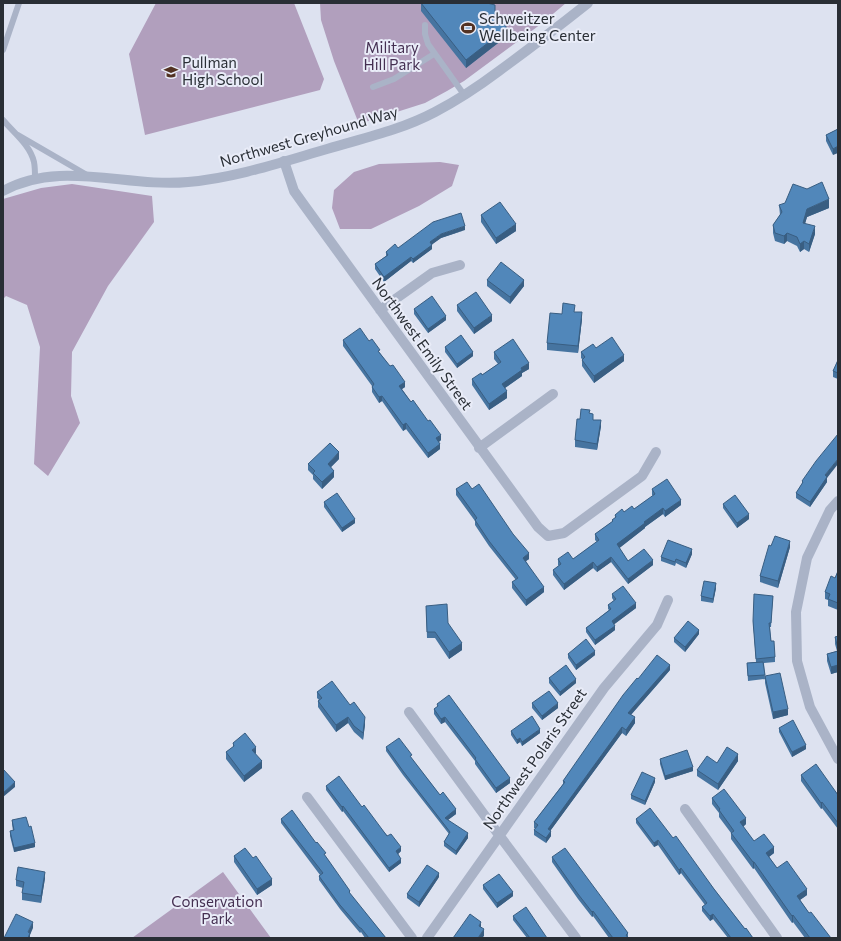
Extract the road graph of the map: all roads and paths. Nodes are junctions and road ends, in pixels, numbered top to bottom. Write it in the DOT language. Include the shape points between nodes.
graph roads {
  1 [pos="19,3"];
  2 [pos="588,3"];
  3 [pos="425,25"];
  4 [pos="3,50"];
  5 [pos="434,54"];
  6 [pos="373,87"];
  7 [pos="465,96"];
  8 [pos="3,120"];
  9 [pos="18,135"];
  10 [pos="284,161"];
  11 [pos="91,177"];
  12 [pos="35,178"];
  13 [pos="3,191"];
  14 [pos="460,265"];
  15 [pos="380,310"];
  16 [pos="553,394"];
  17 [pos="479,448"];
  18 [pos="656,452"];
  19 [pos="838,500"];
  20 [pos="668,600"];
  21 [pos="409,712"];
  22 [pos="838,759"];
  23 [pos="307,797"];
  24 [pos="685,809"];
  25 [pos="499,836"];
  26 [pos="412,938"];
  27 [pos="427,938"];
  28 [pos="576,938"];
  29 [pos="777,938"];
  1 -- 4 [label="lane"];
  2 -- 7 [label="street, Northwest Greyhound Way"];
  3 -- 5 [label="lane" via="428,44"];
  5 -- 6 [label="lane" via="394,79"];
  5 -- 7 [label="lane"];
  7 -- 10 [label="street, Northwest Greyhound Way" via="416,122"];
  8 -- 9 [label="lane"];
  9 -- 11 [label="lane"];
  9 -- 12 [label="lane" via="32,156"];
  10 -- 11 [label="street, Northwest Greyhound Way" via="236,174 187,182 158,183"];
  10 -- 15 [label="street, Northwest Emily Street" via="294,191"];
  11 -- 12 [label="street, Northwest Greyhound Way" via="63,175"];
  12 -- 13 [label="street, Northwest Greyhound Way"];
  14 -- 15 [label="street" via="432,272"];
  15 -- 17 [label="street, Northwest Emily Street"];
  16 -- 17 [label="street"];
  17 -- 18 [label="street, Northwest Emily Street" via="538,527 548,536 564,533 642,476"];
  19 -- 22 [label="street" via="830,510 807,558 796,612 797,661 810,707"];
  20 -- 25 [label="street, Northwest Polaris Street" via="657,625 604,688"];
  21 -- 25 [label="street"];
  23 -- 26 [label="street"];
  24 -- 29 [label="street"];
  25 -- 27 [label="street, Northwest Polaris Street"];
  25 -- 28 [label="street"];
}
